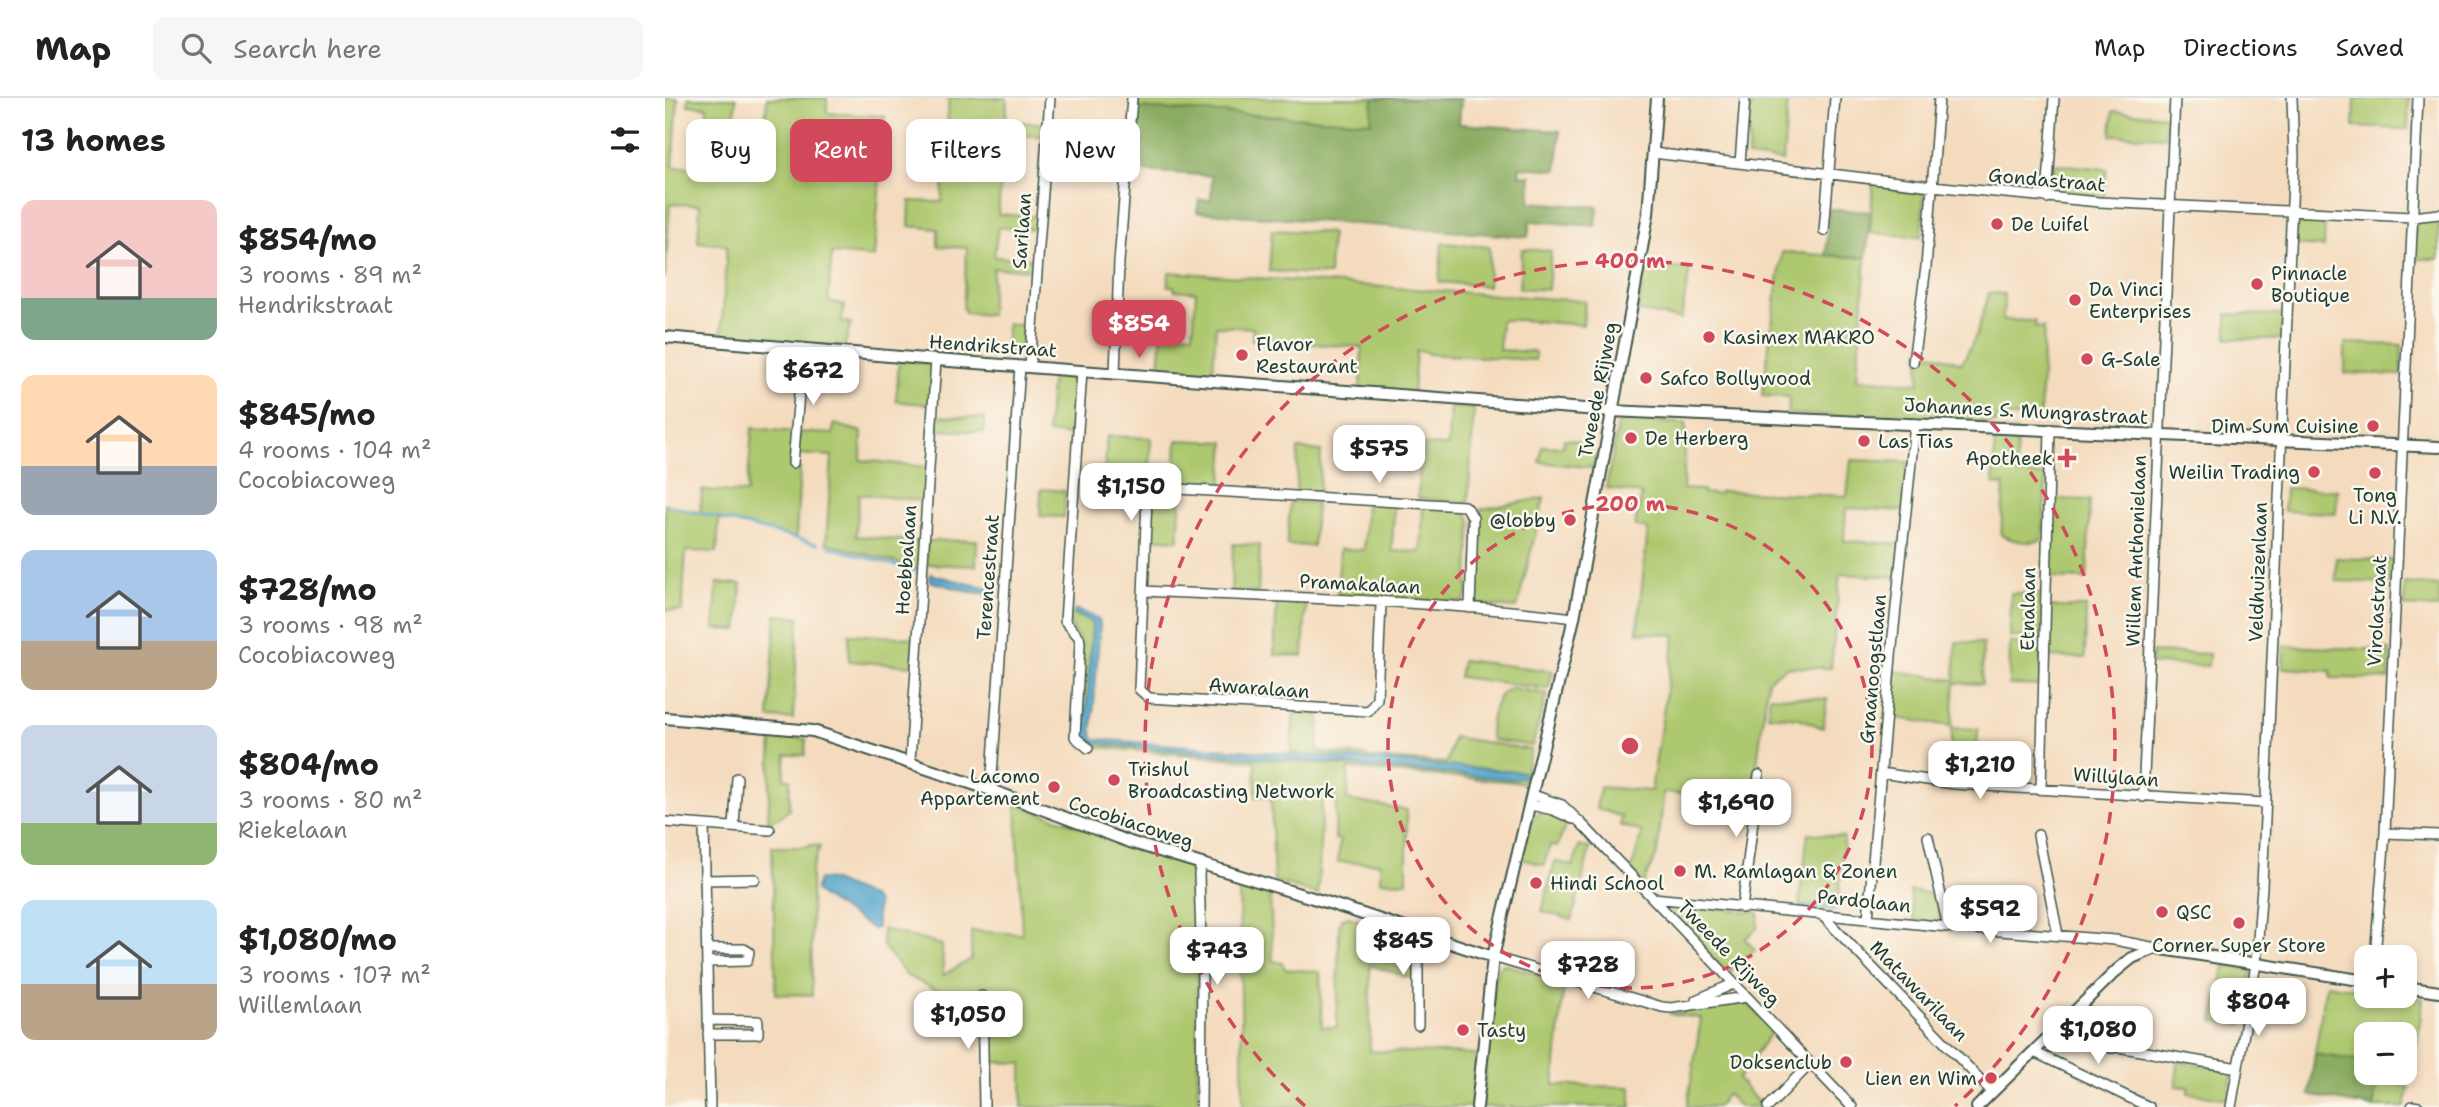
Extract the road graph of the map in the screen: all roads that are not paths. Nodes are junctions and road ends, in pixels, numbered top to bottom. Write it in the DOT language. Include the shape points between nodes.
graph roads {
  1 [pos="1050,98"];
  2 [pos="1132,98"];
  3 [pos="1657,98"];
  4 [pos="1745,98"];
  5 [pos="1835,98"];
  6 [pos="1939,98"];
  7 [pos="2054,98"];
  8 [pos="2175,98"];
  9 [pos="2292,98"];
  10 [pos="2418,98"];
  11 [pos="1653,153"];
  12 [pos="1740,163"];
  13 [pos="1828,173"];
  14 [pos="1932,186"];
  15 [pos="2047,198"];
  16 [pos="2170,208"];
  17 [pos="2292,213"];
  18 [pos="2439,214"];
  19 [pos="2412,218"];
  20 [pos="1824,231"];
  21 [pos="665,337"];
  22 [pos="803,348"];
  23 [pos="936,360"];
  24 [pos="1913,362"];
  25 [pos="1025,366"];
  26 [pos="1082,371"];
  27 [pos="1115,374"];
  28 [pos="1611,411"];
  29 [pos="1915,424"];
  30 [pos="2050,429"];
  31 [pos="2158,435"];
  32 [pos="2281,440"];
  33 [pos="2402,445"];
  34 [pos="2439,447"];
  35 [pos="793,463"];
  36 [pos="1144,591"];
  37 [pos="1381,603"];
  38 [pos="1470,608"];
  39 [pos="1574,618"];
  40 [pos="665,718"];
  41 [pos="1088,748"];
  42 [pos="911,762"];
  43 [pos="1881,773"];
  44 [pos="1759,775"];
  45 [pos="737,778"];
  46 [pos="991,790"];
  47 [pos="2041,790"];
  48 [pos="2143,797"];
  49 [pos="1532,800"];
  50 [pos="2265,803"];
  51 [pos="665,822"];
  52 [pos="704,825"];
  53 [pos="734,827"];
  54 [pos="770,830"];
  55 [pos="2385,833"];
  56 [pos="2038,835"];
  57 [pos="2439,835"];
  58 [pos="1928,837"];
  59 [pos="1201,864"];
  60 [pos="755,879"];
  61 [pos="705,880"];
  62 [pos="1653,898"];
  63 [pos="1742,908"];
  64 [pos="1821,914"];
  65 [pos="1868,919"];
  66 [pos="1948,927"];
  67 [pos="1422,934"];
  68 [pos="2058,935"];
  69 [pos="2376,945"];
  70 [pos="2156,948"];
  71 [pos="707,949"];
  72 [pos="1493,957"];
  73 [pos="707,962"];
  74 [pos="2256,964"];
  75 [pos="2354,979"];
  76 [pos="1733,984"];
  77 [pos="2417,989"];
  78 [pos="2439,992"];
  79 [pos="982,996"];
  80 [pos="1747,998"];
  81 [pos="1684,1005"];
  82 [pos="708,1020"];
  83 [pos="1418,1025"];
  84 [pos="708,1034"];
  85 [pos="2111,1048"];
  86 [pos="2034,1052"];
  87 [pos="1809,1064"];
  88 [pos="2238,1068"];
  89 [pos="1993,1092"];
  90 [pos="710,1107"];
  91 [pos="984,1107"];
  92 [pos="1201,1107"];
  93 [pos="1477,1107"];
  94 [pos="1768,1107"];
  95 [pos="1852,1107"];
  96 [pos="1976,1107"];
  97 [pos="2149,1107"];
  98 [pos="2231,1107"];
  1 -- 25 [label="street, Sarilaan"];
  2 -- 27 [label="street"];
  3 -- 11 [label="street, Tweede Rijweg"];
  4 -- 12 [label="street"];
  5 -- 13 [label="street"];
  6 -- 14 [label="street"];
  7 -- 15 [label="street"];
  8 -- 16 [label="street, Willem Anthonielaan"];
  9 -- 17 [label="street, Veldhuizenlaan"];
  10 -- 19 [label="street, Virolastraat"];
  11 -- 12 [label="street, Gondastraat"];
  11 -- 28 [label="street, Tweede Rijweg" via="1648,214"];
  12 -- 13 [label="street, Gondastraat"];
  13 -- 14 [label="street, Gondastraat"];
  13 -- 20 [label="street"];
  14 -- 15 [label="street, Gondastraat"];
  14 -- 24 [label="street"];
  15 -- 16 [label="street, Gondastraat"];
  16 -- 17 [label="street, Gondastraat"];
  16 -- 31 [label="street, Willem Anthonielaan"];
  17 -- 19 [label="street, Gondastraat"];
  17 -- 32 [label="street, Veldhuizenlaan"];
  18 -- 19 [label="street, Gondastraat"];
  19 -- 33 [label="street, Virolastraat"];
  21 -- 22 [label="street, Hendrikstraat"];
  22 -- 23 [label="street, Hendrikstraat"];
  22 -- 35 [label="street"];
  23 -- 25 [label="street, Hendrikstraat"];
  23 -- 42 [label="street, Hoebbalaan"];
  25 -- 26 [label="street, Hendrikstraat"];
  25 -- 46 [label="street, Terencestraat"];
  26 -- 27 [label="street, Hendrikstraat"];
  26 -- 41 [label="street" via="1065,621 1079,637 1075,737"];
  27 -- 28 [label="street, Hendrikstraat"];
  28 -- 29 [label="street, Johannes S. Mungrastraat"];
  28 -- 39 [label="street, Tweede Rijweg"];
  29 -- 30 [label="street, Johannes S. Mungrastraat"];
  29 -- 43 [label="street, Graanoogstlaan"];
  30 -- 31 [label="street, Johannes S. Mungrastraat"];
  30 -- 47 [label="street, Etnalaan"];
  31 -- 32 [label="street, Johannes S. Mungrastraat"];
  31 -- 48 [label="street, Willem Anthonielaan"];
  32 -- 33 [label="street, Johannes S. Mungrastraat"];
  32 -- 50 [label="street, Veldhuizenlaan"];
  33 -- 34 [label="street, Johannes S. Mungrastraat"];
  33 -- 55 [label="street, Virolastraat"];
  36 -- 37 [label="street, Pramakalaan"];
  36 -- 37 [label="street, Awaralaan" via="1138,684 1145,696 1361,712 1368,711 1377,699"];
  36 -- 38 [label="street" via="1147,499 1160,488 1178,488 1464,506 1473,518"];
  37 -- 38 [label="street, Pramakalaan"];
  38 -- 39 [label="street, Pramakalaan"];
  39 -- 49 [label="street, Tweede Rijweg"];
  40 -- 42 [label="street, Cocobiacoweg" via="813,732"];
  42 -- 46 [label="street, Cocobiacoweg"];
  43 -- 47 [label="street, Willylaan"];
  43 -- 65 [label="street, Graanoogstlaan"];
  44 -- 63 [label="street"];
  45 -- 53 [label="street"];
  46 -- 59 [label="street, Cocobiacoweg"];
  47 -- 48 [label="street, Willylaan"];
  48 -- 50 [label="street, Willylaan"];
  49 -- 62 [label="street, Tweede Rijweg" via="1562,805"];
  49 -- 72 [label="street"];
  50 -- 74 [label="street, Veldhuizenlaan"];
  51 -- 52 [label="street"];
  52 -- 53 [label="street"];
  52 -- 61 [label="street"];
  53 -- 54 [label="street"];
  55 -- 57 [label="street"];
  55 -- 69 [label="street, Virolastraat"];
  56 -- 68 [label="street"];
  58 -- 66 [label="street"];
  59 -- 67 [label="street, Cocobiacoweg"];
  59 -- 92 [label="street"];
  60 -- 61 [label="street"];
  61 -- 71 [label="street"];
  62 -- 63 [label="street, Pardolaan"];
  62 -- 76 [label="street, Tweede Rijweg"];
  63 -- 64 [label="street, Pardolaan"];
  64 -- 65 [label="street, Pardolaan"];
  64 -- 89 [label="street, Matawarilaan"];
  65 -- 66 [label="street, Pardolaan"];
  66 -- 68 [label="street, Pardolaan"];
  67 -- 72 [label="street, Cocobiacoweg"];
  67 -- 83 [label="street"];
  68 -- 70 [label="street, Pardolaan"];
  70 -- 74 [label="street"];
  70 -- 86 [label="street" via="2124,965"];
  71 -- 73 [label="street"];
  71 -- 73 [label="street" via="749,952 747,961"];
  72 -- 81 [label="street, Cocobiacoweg" via="1650,1004"];
  72 -- 93 [label="street"];
  73 -- 82 [label="street"];
  74 -- 75 [label="street"];
  74 -- 88 [label="street, Veldhuizenlaan"];
  76 -- 80 [label="street, Tweede Rijweg"];
  76 -- 81 [label="street, Cocobiacoweg"];
  77 -- 78 [label="street"];
  79 -- 91 [label="street"];
  80 -- 81 [label="street, Cocobiacoweg"];
  80 -- 87 [label="street, Tweede Rijweg"];
  82 -- 84 [label="street"];
  82 -- 84 [label="street" via="758,1021 758,1034"];
  84 -- 90 [label="street"];
  85 -- 88 [label="street"];
  86 -- 89 [label="street"];
  86 -- 97 [label="street"];
  87 -- 94 [label="street"];
  87 -- 95 [label="street, Tweede Rijweg"];
  88 -- 98 [label="street, Veldhuizenlaan"];
  89 -- 96 [label="street"];
}
